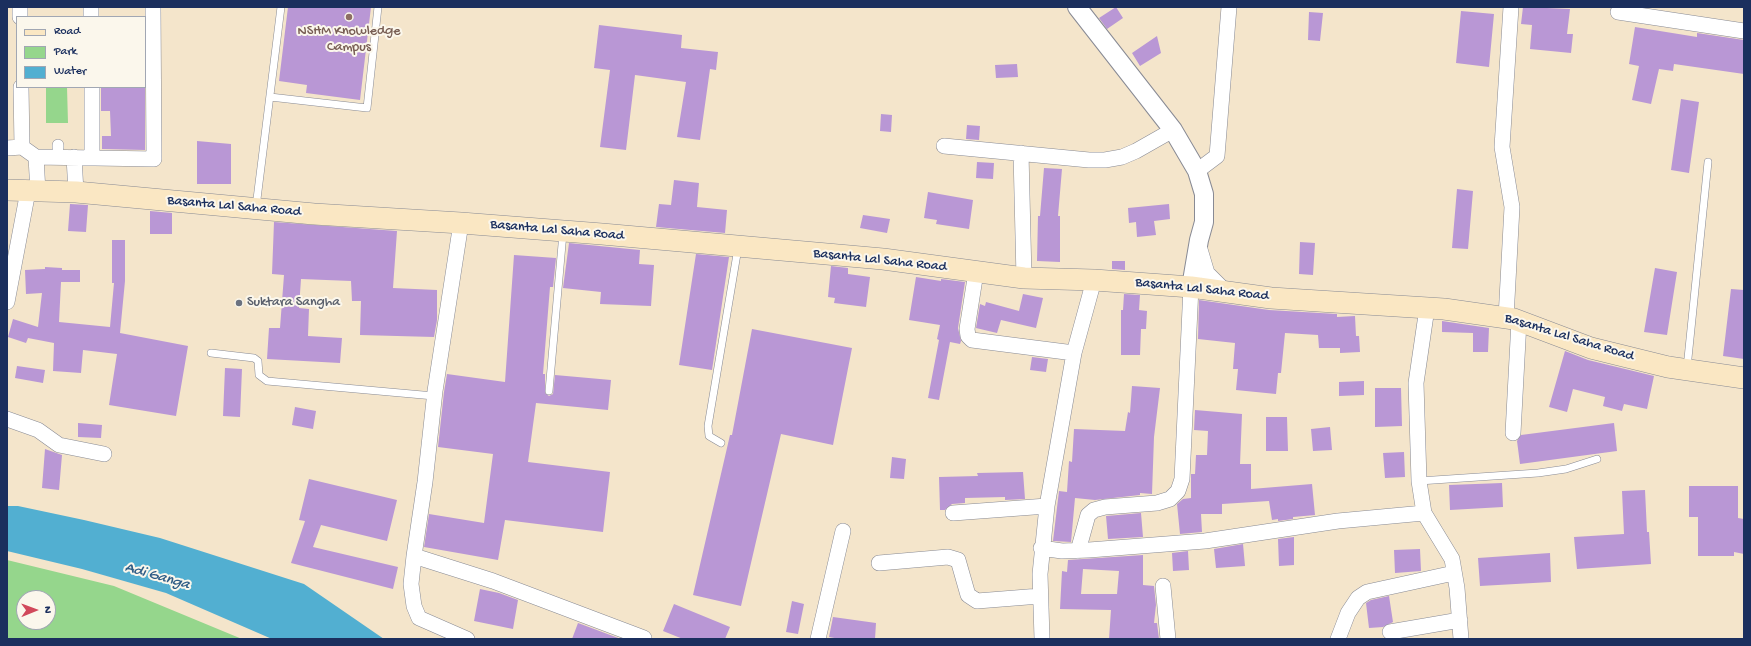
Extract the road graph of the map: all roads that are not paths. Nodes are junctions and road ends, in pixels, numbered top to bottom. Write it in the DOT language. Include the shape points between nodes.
graph roads {
  1 [pos="153,7"];
  2 [pos="281,7"];
  3 [pos="378,7"];
  4 [pos="1077,7"];
  5 [pos="1229,7"];
  6 [pos="1511,7"];
  7 [pos="1618,12"];
  8 [pos="1744,31"];
  9 [pos="21,88"];
  10 [pos="92,88"];
  11 [pos="270,97"];
  12 [pos="1173,130"];
  13 [pos="944,146"];
  14 [pos="22,147"];
  15 [pos="7,148"];
  16 [pos="1021,153"];
  17 [pos="36,157"];
  18 [pos="74,157"];
  19 [pos="92,157"];
  20 [pos="1708,162"];
  21 [pos="1197,171"];
  22 [pos="7,190"];
  23 [pos="33,191"];
  24 [pos="76,192"];
  25 [pos="255,209"];
  26 [pos="461,223"];
  27 [pos="563,231"];
  28 [pos="1199,240"];
  29 [pos="738,246"];
  30 [pos="976,272"];
  31 [pos="1024,278"];
  32 [pos="1094,280"];
  33 [pos="1191,287"];
  34 [pos="1226,292"];
  35 [pos="7,302"];
  36 [pos="1427,308"];
  37 [pos="1512,319"];
  38 [pos="211,353"];
  39 [pos="1074,353"];
  40 [pos="1686,370"];
  41 [pos="1744,378"];
  42 [pos="549,391"];
  43 [pos="434,396"];
  44 [pos="7,419"];
  45 [pos="1513,433"];
  46 [pos="721,443"];
  47 [pos="104,454"];
  48 [pos="1597,459"];
  49 [pos="1420,481"];
  50 [pos="1047,506"];
  51 [pos="954,513"];
  52 [pos="1424,513"];
  53 [pos="843,531"];
  54 [pos="1041,548"];
  55 [pos="1078,551"];
  56 [pos="414,556"];
  57 [pos="879,563"];
  58 [pos="1454,573"];
  59 [pos="1163,586"];
  60 [pos="1040,596"];
  61 [pos="1460,620"];
  62 [pos="1390,632"];
  63 [pos="644,638"];
  64 [pos="467,639"];
  65 [pos="818,639"];
  66 [pos="1042,639"];
  67 [pos="1168,639"];
  68 [pos="1338,639"];
  69 [pos="1461,639"];
  1 -- 19 [label="street" via="154,159"];
  2 -- 11 [label="lane"];
  3 -- 11 [label="lane" via="367,108"];
  4 -- 12 [label="street"];
  5 -- 21 [label="street" via="1216,156"];
  6 -- 37 [label="street" via="1502,148 1512,207"];
  7 -- 8 [label="street"];
  9 -- 14 [label="street"];
  10 -- 19 [label="street"];
  11 -- 25 [label="lane"];
  12 -- 16 [label="street" via="1136,151 1105,160"];
  12 -- 21 [label="street"];
  13 -- 16 [label="street"];
  14 -- 15 [label="street"];
  14 -- 17 [label="street"];
  16 -- 31 [label="street"];
  17 -- 18 [label="street"];
  17 -- 23 [label="street"];
  18 -- 19 [label="street"];
  18 -- 24 [label="street"];
  20 -- 40 [label="lane"];
  21 -- 28 [label="street" via="1204,194 1204,222"];
  22 -- 23 [label="main road, Basanta Lal Saha Road"];
  23 -- 24 [label="main road, Basanta Lal Saha Road"];
  23 -- 35 [label="street"];
  24 -- 25 [label="main road, Basanta Lal Saha Road"];
  25 -- 26 [label="main road, Basanta Lal Saha Road"];
  26 -- 27 [label="main road, Basanta Lal Saha Road"];
  26 -- 43 [label="street"];
  27 -- 29 [label="main road, Basanta Lal Saha Road"];
  27 -- 42 [label="lane"];
  28 -- 33 [label="street"];
  28 -- 34 [label="street" via="1207,273"];
  29 -- 30 [label="main road, Basanta Lal Saha Road" via="883,259"];
  29 -- 46 [label="lane" via="708,426 710,436"];
  30 -- 31 [label="main road, Basanta Lal Saha Road"];
  30 -- 39 [label="street" via="967,329 972,340"];
  31 -- 32 [label="main road, Basanta Lal Saha Road"];
  32 -- 33 [label="main road, Basanta Lal Saha Road"];
  32 -- 39 [label="street"];
  33 -- 34 [label="main road, Basanta Lal Saha Road"];
  33 -- 55 [label="street" via="1182,479 1178,491 1170,499 1157,503 1094,510 1088,515"];
  34 -- 36 [label="main road, Basanta Lal Saha Road" via="1271,298"];
  36 -- 37 [label="main road, Basanta Lal Saha Road"];
  36 -- 49 [label="street" via="1416,383"];
  37 -- 40 [label="main road, Basanta Lal Saha Road" via="1591,348"];
  37 -- 45 [label="street"];
  38 -- 43 [label="lane" via="254,358 258,361 259,375 267,381"];
  39 -- 50 [label="street"];
  40 -- 41 [label="main road, Basanta Lal Saha Road"];
  43 -- 56 [label="street"];
  44 -- 47 [label="street" via="38,430 59,445"];
  48 -- 49 [label="lane" via="1566,469 1538,473"];
  49 -- 52 [label="street"];
  50 -- 51 [label="street"];
  50 -- 54 [label="street"];
  52 -- 55 [label="street" via="1338,521 1228,539"];
  52 -- 58 [label="street" via="1452,559"];
  53 -- 65 [label="street"];
  54 -- 55 [label="street"];
  54 -- 60 [label="street"];
  56 -- 63 [label="street" via="493,581"];
  56 -- 64 [label="street" via="411,584 414,606 419,618"];
  57 -- 60 [label="street" via="948,557 958,560 968,595 976,601"];
  58 -- 61 [label="street"];
  58 -- 68 [label="street" via="1367,592 1358,598 1348,613"];
  59 -- 67 [label="street"];
  60 -- 66 [label="street"];
  61 -- 62 [label="street"];
  61 -- 69 [label="street"];
}
